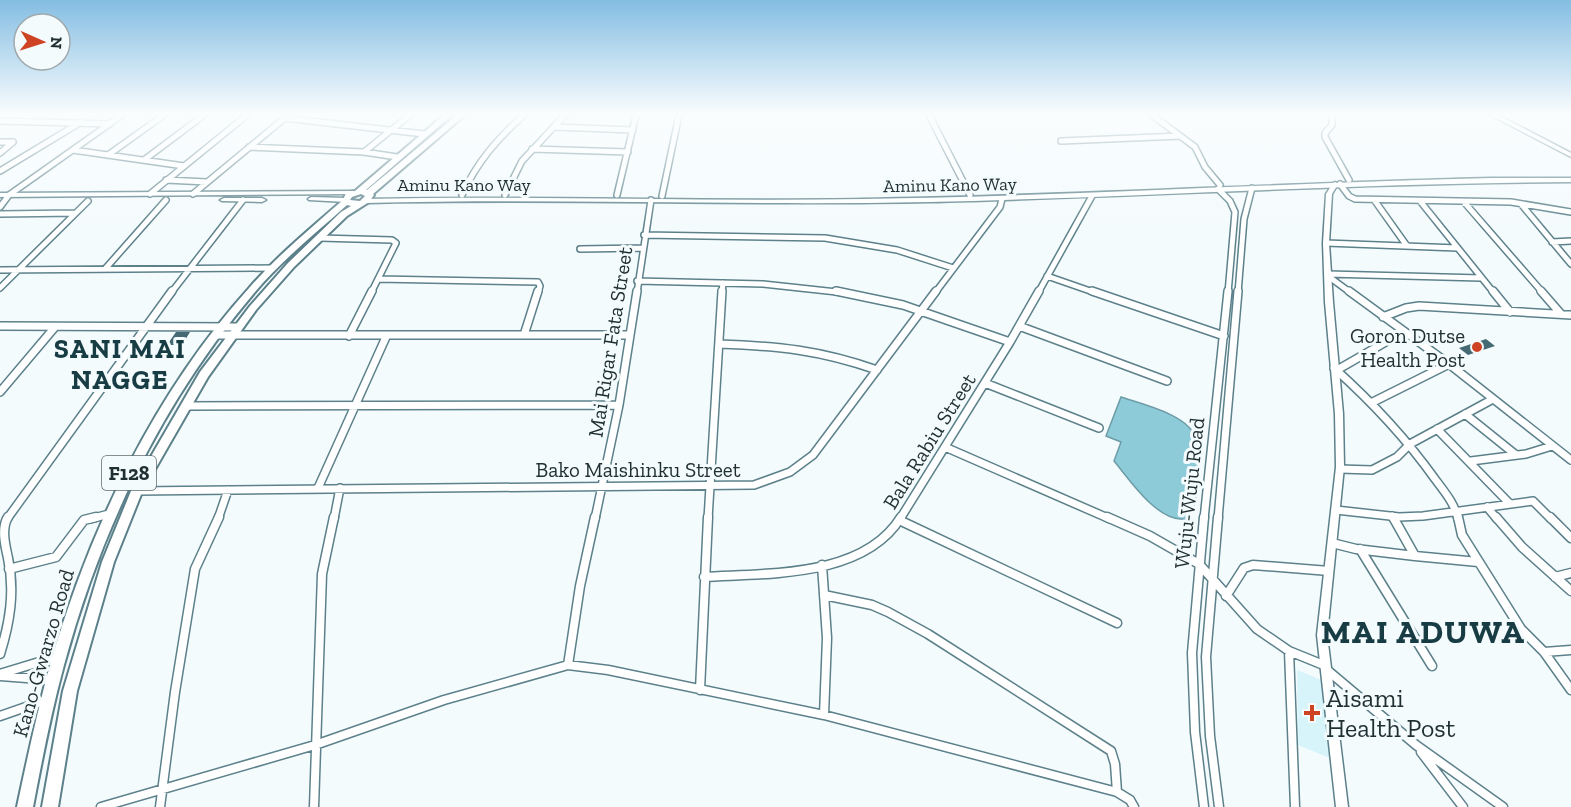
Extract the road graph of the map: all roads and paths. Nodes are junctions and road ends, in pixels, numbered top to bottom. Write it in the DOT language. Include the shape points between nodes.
graph roads {
  1 [pos="628,152"];
  2 [pos="30,153"];
  3 [pos="69,153"];
  4 [pos="92,153"];
  5 [pos="111,153"];
  6 [pos="154,153"];
  7 [pos="200,153"];
  8 [pos="242,153"];
  9 [pos="368,153"];
  10 [pos="402,153"];
  11 [pos="414,153"];
  12 [pos="484,153"];
  13 [pos="529,153"];
  14 [pos="671,153"];
  15 [pos="948,153"];
  16 [pos="1199,153"];
  17 [pos="1334,153"];
  18 [pos="108,155"];
  19 [pos="397,157"];
  20 [pos="144,160"];
  21 [pos="184,166"];
  22 [pos="0,171"];
  23 [pos="1571,178"];
  24 [pos="166,180"];
  25 [pos="1349,180"];
  26 [pos="207,182"];
  27 [pos="1338,184"];
  28 [pos="1219,187"];
  29 [pos="1252,188"];
  30 [pos="150,194"];
  31 [pos="193,194"];
  32 [pos="462,195"];
  33 [pos="505,195"];
  34 [pos="617,195"];
  35 [pos="970,195"];
  36 [pos="662,196"];
  37 [pos="1092,196"];
  38 [pos="358,197"];
  39 [pos="557,197"];
  40 [pos="681,198"];
  41 [pos="952,198"];
  42 [pos="1002,199"];
  43 [pos="3,200"];
  44 [pos="166,200"];
  45 [pos="243,200"];
  46 [pos="651,200"];
  47 [pos="88,201"];
  48 [pos="1375,201"];
  49 [pos="1420,201"];
  50 [pos="1464,202"];
  51 [pos="1521,204"];
  52 [pos="1571,212"];
  53 [pos="75,213"];
  54 [pos="0,214"];
  55 [pos="644,235"];
  56 [pos="320,238"];
  57 [pos="1571,241"];
  58 [pos="1552,242"];
  59 [pos="1326,243"];
  60 [pos="1407,246"];
  61 [pos="642,248"];
  62 [pos="1457,248"];
  63 [pos="580,249"];
  64 [pos="1571,264"];
  65 [pos="191,268"];
  66 [pos="273,268"];
  67 [pos="953,268"];
  68 [pos="105,269"];
  69 [pos="0,270"];
  70 [pos="18,270"];
  71 [pos="1328,275"];
  72 [pos="1047,276"];
  73 [pos="1481,278"];
  74 [pos="378,279"];
  75 [pos="637,281"];
  76 [pos="723,283"];
  77 [pos="0,288"];
  78 [pos="922,311"];
  79 [pos="1510,312"];
  80 [pos="1561,314"];
  81 [pos="1570,315"];
  82 [pos="1383,317"];
  83 [pos="1019,326"];
  84 [pos="0,327"];
  85 [pos="55,327"];
  86 [pos="144,327"];
  87 [pos="220,331"];
  88 [pos="235,331"];
  89 [pos="1403,333"];
  90 [pos="524,335"];
  91 [pos="629,335"];
  92 [pos="350,336"];
  93 [pos="1224,336"];
  94 [pos="386,337"];
  95 [pos="1010,342"];
  96 [pos="719,344"];
  97 [pos="1449,364"];
  98 [pos="1335,369"];
  99 [pos="877,370"];
  100 [pos="1167,381"];
  101 [pos="985,383"];
  102 [pos="0,393"];
  103 [pos="1493,399"];
  104 [pos="1371,403"];
  105 [pos="619,405"];
  106 [pos="186,406"];
  107 [pos="354,406"];
  108 [pos="1465,414"];
  109 [pos="1099,428"];
  110 [pos="1437,429"];
  111 [pos="1410,444"];
  112 [pos="1552,446"];
  113 [pos="945,447"];
  114 [pos="1516,455"];
  115 [pos="1571,460"];
  116 [pos="1471,461"];
  117 [pos="1340,469"];
  118 [pos="602,486"];
  119 [pos="710,486"];
  120 [pos="318,488"];
  121 [pos="340,488"];
  122 [pos="228,490"];
  123 [pos="137,491"];
  124 [pos="1510,504"];
  125 [pos="1487,507"];
  126 [pos="1336,510"];
  127 [pos="1457,512"];
  128 [pos="109,514"];
  129 [pos="1392,516"];
  130 [pos="899,520"];
  131 [pos="1571,538"];
  132 [pos="1332,543"];
  133 [pos="1360,549"];
  134 [pos="1415,556"];
  135 [pos="1478,562"];
  136 [pos="1198,564"];
  137 [pos="822,565"];
  138 [pos="9,569"];
  139 [pos="1329,571"];
  140 [pos="1571,573"];
  141 [pos="704,577"];
  142 [pos="1213,577"];
  143 [pos="1555,577"];
  144 [pos="1571,591"];
  145 [pos="824,595"];
  146 [pos="1226,596"];
  147 [pos="1117,623"];
  148 [pos="1571,650"];
  149 [pos="1289,651"];
  150 [pos="1544,652"];
  151 [pos="0,654"];
  152 [pos="59,656"];
  153 [pos="568,665"];
  154 [pos="1432,666"];
  155 [pos="1326,668"];
  156 [pos="0,675"];
  157 [pos="53,680"];
  158 [pos="700,690"];
  159 [pos="1571,690"];
  160 [pos="49,699"];
  161 [pos="824,715"];
  162 [pos="0,716"];
  163 [pos="315,745"];
  164 [pos="1416,745"];
  165 [pos="162,790"];
  166 [pos="1117,792"];
  167 [pos="25,807"];
  168 [pos="50,807"];
  169 [pos="101,807"];
  170 [pos="160,807"];
  171 [pos="314,807"];
  172 [pos="1134,807"];
  173 [pos="1204,807"];
  174 [pos="1219,807"];
  175 [pos="1294,807"];
  176 [pos="1342,807"];
  177 [pos="1463,807"];
  178 [pos="1503,807"];
  1 -- 34 [label="street"];
  2 -- 22 [label="street"];
  3 -- 43 [label="street"];
  4 -- 18 [label="street"];
  5 -- 18 [label="street"];
  6 -- 20 [label="street"];
  7 -- 21 [label="street"];
  8 -- 26 [label="street"];
  9 -- 19 [label="street"];
  10 -- 19 [label="main road, F128"];
  11 -- 38 [label="main road, Kano-Gwarzo Road / F128"];
  12 -- 32 [label="street"];
  13 -- 33 [label="street"];
  14 -- 36 [label="street"];
  15 -- 35 [label="street"];
  16 -- 28 [label="street, Wuju-Wuju Road"];
  17 -- 25 [label="street"];
  18 -- 20 [label="street"];
  19 -- 38 [label="main road, F128"];
  20 -- 21 [label="street"];
  21 -- 24 [label="street"];
  23 -- 25 [label="main road, Aminu Kano Way" via="1503,175"];
  23 -- 27 [label="main road, Aminu Kano Way"];
  24 -- 26 [label="street"];
  24 -- 30 [label="street"];
  25 -- 28 [label="main road, Aminu Kano Way"];
  26 -- 31 [label="street"];
  27 -- 29 [label="main road, Aminu Kano Way"];
  27 -- 48 [label="street" via="1355,199"];
  27 -- 59 [label="street" via="1329,194"];
  28 -- 29 [label="main road, Aminu Kano Way"];
  28 -- 35 [label="main road, Aminu Kano Way"];
  28 -- 37 [label="main road, Aminu Kano Way"];
  28 -- 93 [label="street, Wuju-Wuju Road" via="1235,210"];
  29 -- 142 [label="street, Wuju-Wuju Road" via="1244,219"];
  30 -- 31 [label="main road"];
  30 -- 43 [label="main road"];
  31 -- 38 [label="main road"];
  32 -- 33 [label="main road, Aminu Kano Way"];
  32 -- 38 [label="main road, Aminu Kano Way"];
  33 -- 39 [label="main road, Aminu Kano Way"];
  34 -- 36 [label="main road, Aminu Kano Way"];
  34 -- 39 [label="main road, Aminu Kano Way"];
  35 -- 41 [label="main road, Aminu Kano Way"];
  36 -- 40 [label="main road, Aminu Kano Way"];
  37 -- 42 [label="main road, Aminu Kano Way"];
  37 -- 72 [label="street, Bala Rabiu Street"];
  38 -- 39 [label="main road, Aminu Kano Way"];
  38 -- 45 [label="main road"];
  38 -- 56 [label="main road, Kano-Gwarzo Road / F128"];
  38 -- 66 [label="main road, Kano-Gwarzo Road / F128"];
  39 -- 46 [label="main road, Aminu Kano Way"];
  40 -- 41 [label="main road, Aminu Kano Way"];
  40 -- 46 [label="main road, Aminu Kano Way"];
  41 -- 42 [label="main road, Aminu Kano Way"];
  42 -- 67 [label="street, Bako Maishinku Street" via="1000,207"];
  43 -- 47 [label="main road"];
  44 -- 45 [label="main road"];
  44 -- 47 [label="main road"];
  44 -- 68 [label="street"];
  45 -- 65 [label="street"];
  46 -- 55 [label="street, Mai Rigar Fata Street"];
  47 -- 53 [label="street"];
  48 -- 49 [label="street"];
  48 -- 60 [label="street"];
  49 -- 50 [label="street"];
  49 -- 62 [label="street"];
  50 -- 51 [label="street"];
  50 -- 80 [label="street"];
  51 -- 52 [label="street"];
  51 -- 58 [label="street"];
  53 -- 54 [label="street"];
  53 -- 70 [label="street"];
  55 -- 61 [label="street, Mai Rigar Fata Street"];
  55 -- 67 [label="street" via="825,238 897,250"];
  56 -- 74 [label="street" via="395,241"];
  56 -- 88 [label="main road, Kano-Gwarzo Road / F128" via="264,293"];
  57 -- 58 [label="street"];
  58 -- 64 [label="street"];
  59 -- 60 [label="street"];
  59 -- 71 [label="street"];
  60 -- 62 [label="street"];
  61 -- 63 [label="street"];
  61 -- 75 [label="street, Mai Rigar Fata Street"];
  62 -- 73 [label="street"];
  65 -- 66 [label="street"];
  65 -- 68 [label="street"];
  65 -- 86 [label="street"];
  66 -- 87 [label="main road, Kano-Gwarzo Road / F128"];
  67 -- 78 [label="street, Bako Maishinku Street"];
  68 -- 70 [label="street"];
  69 -- 70 [label="street"];
  70 -- 77 [label="street"];
  71 -- 73 [label="street"];
  71 -- 82 [label="street"];
  71 -- 98 [label="street"];
  72 -- 83 [label="street, Bala Rabiu Street"];
  72 -- 93 [label="street"];
  73 -- 79 [label="street"];
  74 -- 90 [label="street" via="538,282"];
  74 -- 92 [label="street"];
  75 -- 76 [label="street"];
  75 -- 91 [label="street, Mai Rigar Fata Street"];
  76 -- 78 [label="street" via="837,292"];
  76 -- 96 [label="street"];
  78 -- 95 [label="street"];
  78 -- 99 [label="street, Bako Maishinku Street"];
  79 -- 80 [label="street"];
  79 -- 82 [label="street" via="1419,306"];
  80 -- 81 [label="street"];
  82 -- 89 [label="street"];
  83 -- 95 [label="street, Bala Rabiu Street"];
  83 -- 100 [label="street"];
  84 -- 85 [label="street"];
  85 -- 86 [label="street"];
  85 -- 102 [label="street"];
  86 -- 87 [label="street"];
  86 -- 138 [label="street" via="5,522 3,536"];
  87 -- 88 [label="street"];
  87 -- 88 [label="street"];
  87 -- 128 [label="main road, Kano-Gwarzo Road / F128" via="150,433"];
  88 -- 92 [label="street"];
  88 -- 106 [label="main road, Kano-Gwarzo Road / F128"];
  89 -- 97 [label="street"];
  89 -- 98 [label="street"];
  90 -- 91 [label="street"];
  90 -- 94 [label="street"];
  91 -- 105 [label="street, Mai Rigar Fata Street"];
  92 -- 94 [label="street"];
  93 -- 136 [label="street, Wuju-Wuju Road"];
  94 -- 107 [label="street"];
  95 -- 101 [label="street, Bala Rabiu Street"];
  96 -- 99 [label="street" via="781,346 841,357"];
  96 -- 119 [label="street"];
  97 -- 103 [label="street"];
  97 -- 104 [label="street"];
  98 -- 104 [label="street"];
  98 -- 117 [label="street"];
  99 -- 119 [label="street, Bako Maishinku Street" via="813,455 790,472 754,485"];
  101 -- 109 [label="street"];
  101 -- 113 [label="street, Bala Rabiu Street"];
  103 -- 108 [label="street"];
  103 -- 112 [label="street"];
  104 -- 111 [label="street"];
  105 -- 107 [label="street"];
  105 -- 118 [label="street, Mai Rigar Fata Street"];
  106 -- 107 [label="street"];
  106 -- 123 [label="main road, Kano-Gwarzo Road / F128"];
  107 -- 120 [label="street"];
  108 -- 110 [label="street"];
  108 -- 114 [label="street"];
  110 -- 111 [label="street"];
  110 -- 116 [label="street"];
  111 -- 117 [label="street" via="1397,457 1372,470"];
  111 -- 127 [label="street"];
  112 -- 114 [label="street"];
  112 -- 115 [label="street"];
  113 -- 130 [label="street, Bala Rabiu Street"];
  113 -- 136 [label="street" via="1150,536"];
  114 -- 116 [label="street"];
  116 -- 124 [label="street"];
  117 -- 126 [label="street"];
  118 -- 119 [label="street, Bako Maishinku Street"];
  118 -- 121 [label="street, Bako Maishinku Street"];
  118 -- 153 [label="street, Mai Rigar Fata Street"];
  119 -- 141 [label="street"];
  120 -- 121 [label="street, Bako Maishinku Street"];
  120 -- 122 [label="street, Bako Maishinku Street"];
  121 -- 163 [label="street" via="322,574"];
  122 -- 123 [label="street, Bako Maishinku Street"];
  122 -- 165 [label="street" via="195,569"];
  123 -- 168 [label="main road, Kano-Gwarzo Road / F128" via="108,562 70,691"];
  124 -- 125 [label="street"];
  124 -- 131 [label="street" via="1535,502"];
  125 -- 127 [label="street"];
  125 -- 143 [label="street"];
  126 -- 129 [label="street"];
  126 -- 132 [label="street"];
  127 -- 129 [label="street"];
  127 -- 135 [label="street" via="1462,535"];
  128 -- 138 [label="street" via="84,520 57,557"];
  128 -- 152 [label="main road, Kano-Gwarzo Road / F128"];
  129 -- 134 [label="street"];
  130 -- 137 [label="street, Bala Rabiu Street" via="894,529 871,547"];
  130 -- 147 [label="street"];
  132 -- 133 [label="street"];
  132 -- 139 [label="street"];
  133 -- 134 [label="street"];
  133 -- 154 [label="street"];
  134 -- 135 [label="street"];
  135 -- 150 [label="street" via="1521,629"];
  136 -- 142 [label="street"];
  136 -- 173 [label="street, Wuju-Wuju Road" via="1192,653 1195,732"];
  137 -- 141 [label="street, Bala Rabiu Street"];
  137 -- 145 [label="street"];
  138 -- 151 [label="street" via="12,582 7,633"];
  139 -- 146 [label="street" via="1253,565 1244,568"];
  139 -- 155 [label="street" via="1322,635"];
  140 -- 143 [label="street"];
  141 -- 158 [label="street"];
  142 -- 146 [label="street"];
  142 -- 174 [label="street, Wuju-Wuju Road" via="1206,657"];
  143 -- 144 [label="street"];
  145 -- 161 [label="street"];
  145 -- 166 [label="street" via="872,605 908,623 1111,751"];
  146 -- 149 [label="street" via="1257,629"];
  148 -- 150 [label="street"];
  149 -- 155 [label="street"];
  149 -- 175 [label="street"];
  150 -- 159 [label="street"];
  152 -- 156 [label="street"];
  152 -- 157 [label="main road, Kano-Gwarzo Road / F128"];
  153 -- 158 [label="street"];
  153 -- 163 [label="street" via="444,700"];
  155 -- 164 [label="street"];
  155 -- 176 [label="street"];
  156 -- 157 [label="street"];
  157 -- 160 [label="main road, Kano-Gwarzo Road / F128"];
  158 -- 161 [label="street"];
  160 -- 162 [label="street"];
  160 -- 167 [label="main road, Kano-Gwarzo Road / F128"];
  161 -- 166 [label="street"];
  163 -- 165 [label="street"];
  163 -- 171 [label="street"];
  164 -- 177 [label="street"];
  164 -- 178 [label="street"];
  165 -- 169 [label="street"];
  165 -- 170 [label="street"];
  166 -- 172 [label="street"];
}
